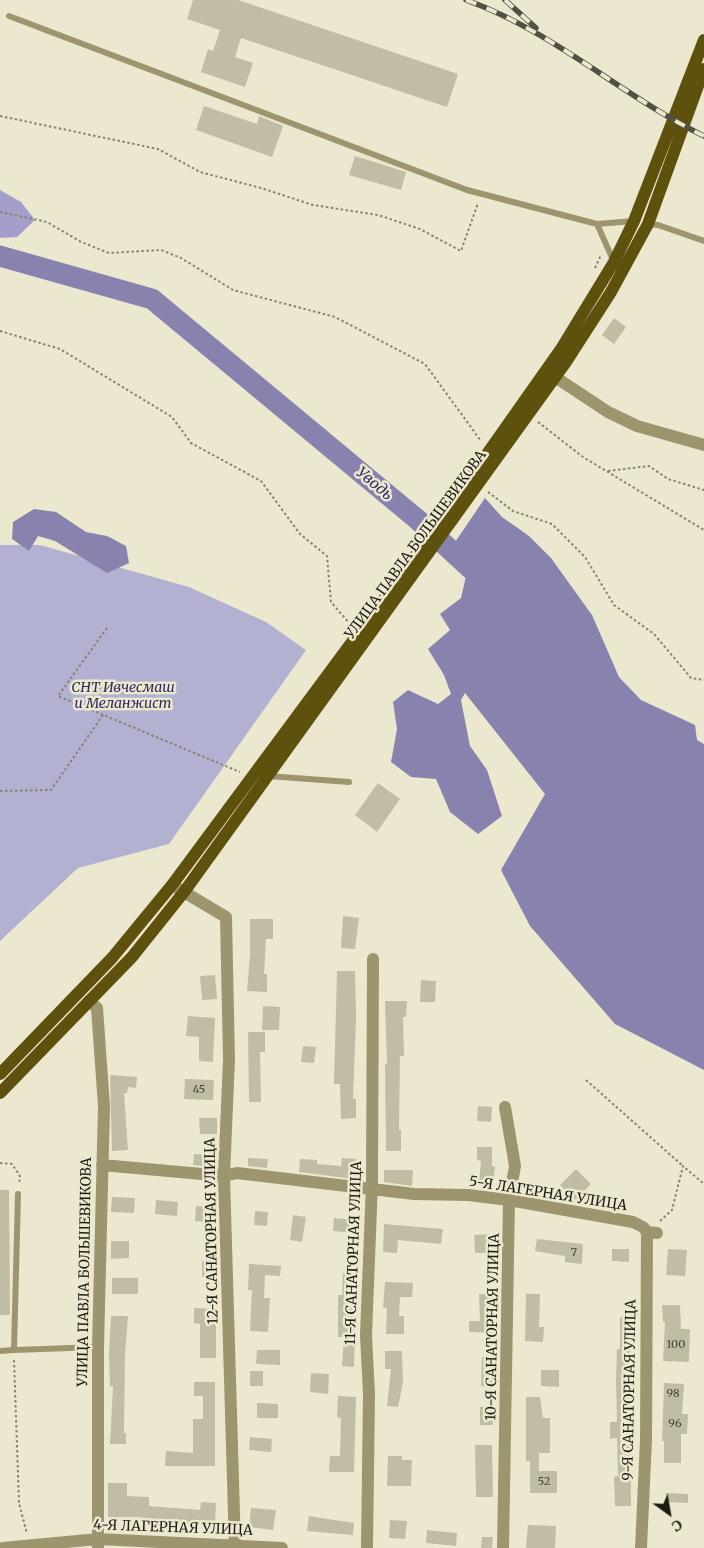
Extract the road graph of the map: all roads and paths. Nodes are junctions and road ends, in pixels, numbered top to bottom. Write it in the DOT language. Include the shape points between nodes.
graph roads {
  1 [pos="9,16"];
  2 [pos="704,40"];
  3 [pos="704,69"];
  4 [pos="0,116"];
  5 [pos="481,193"];
  6 [pos="0,212"];
  7 [pos="634,221"];
  8 [pos="597,224"];
  9 [pos="648,224"];
  10 [pos="704,241"];
  11 [pos="614,262"];
  12 [pos="0,331"];
  13 [pos="551,374"];
  14 [pos="534,419"];
  15 [pos="704,445"];
  16 [pos="486,447"];
  17 [pos="606,471"];
  18 [pos="475,486"];
  19 [pos="704,490"];
  20 [pos="704,530"];
  21 [pos="410,571"];
  22 [pos="352,626"];
  23 [pos="108,628"];
  24 [pos="704,680"];
  25 [pos="103,715"];
  26 [pos="268,776"];
  27 [pos="252,777"];
  28 [pos="349,782"];
  29 [pos="0,791"];
  30 [pos="172,885"];
  31 [pos="184,892"];
  32 [pos="373,959"];
  33 [pos="89,1000"];
  34 [pos="0,1074"];
  35 [pos="586,1080"];
  36 [pos="0,1093"];
  37 [pos="505,1107"];
  38 [pos="0,1162"];
  39 [pos="102,1165"];
  40 [pos="683,1166"];
  41 [pos="224,1176"];
  42 [pos="704,1184"];
  43 [pos="371,1189"];
  44 [pos="18,1194"];
  45 [pos="509,1200"];
  46 [pos="652,1233"];
  47 [pos="98,1347"];
  48 [pos="14,1350"];
  49 [pos="0,1351"];
  50 [pos="98,1543"];
  51 [pos="30,1544"];
  52 [pos="235,1547"];
  53 [pos="3,1548"];
  54 [pos="282,1548"];
  55 [pos="367,1548"];
  56 [pos="503,1548"];
  57 [pos="641,1548"];
  1 -- 5 [label="lane"];
  2 -- 7 [label="main road, УЛИЦА ПАВЛА БОЛЬШЕВИКОВА"];
  3 -- 9 [label="main road, УЛИЦА ПАВЛА БОЛЬШЕВИКОВА"];
  4 -- 5 [label="path" via="158,149 200,172 313,205 378,215 420,229 461,251"];
  5 -- 8 [label="lane"];
  6 -- 16 [label="path" via="47,222 81,242 109,253 161,250 181,258 232,290 335,317 425,364"];
  7 -- 8 [label="lane"];
  7 -- 9 [label="lane"];
  7 -- 11 [label="main road, УЛИЦА ПАВЛА БОЛЬШЕВИКОВА"];
  8 -- 11 [label="lane"];
  9 -- 10 [label="lane"];
  9 -- 13 [label="main road, УЛИЦА ПАВЛА БОЛЬШЕВИКОВА" via="611,292"];
  11 -- 13 [label="main road, УЛИЦА ПАВЛА БОЛЬШЕВИКОВА"];
  12 -- 22 [label="path" via="60,349 172,417 191,443 261,482 300,534 327,556 331,602"];
  13 -- 15 [label="street" via="608,412 637,426"];
  13 -- 18 [label="main road, УЛИЦА ПАВЛА БОЛЬШЕВИКОВА"];
  14 -- 17 [label="path"];
  17 -- 19 [label="path" via="650,466 668,479"];
  17 -- 20 [label="path"];
  18 -- 21 [label="main road, УЛИЦА ПАВЛА БОЛЬШЕВИКОВА"];
  18 -- 24 [label="path" via="513,511 552,524 585,556 614,605 654,634 691,678"];
  21 -- 26 [label="main road, УЛИЦА ПАВЛА БОЛЬШЕВИКОВА"];
  21 -- 27 [label="main road, УЛИЦА ПАВЛА БОЛЬШЕВИКОВА"];
  23 -- 25 [label="path" via="58,696"];
  25 -- 27 [label="path"];
  25 -- 29 [label="path" via="51,790"];
  26 -- 28 [label="lane"];
  26 -- 31 [label="main road, УЛИЦА ПАВЛА БОЛЬШЕВИКОВА"];
  27 -- 30 [label="main road, УЛИЦА ПАВЛА БОЛЬШЕВИКОВА"];
  30 -- 31 [label="street, 12-Я САНАТОРНАЯ УЛИЦА"];
  30 -- 34 [label="main road, УЛИЦА ПАВЛА БОЛЬШЕВИКОВА" via="112,958"];
  31 -- 33 [label="main road, УЛИЦА ПАВЛА БОЛЬШЕВИКОВА" via="132,957"];
  31 -- 41 [label="street, 12-Я САНАТОРНАЯ УЛИЦА" via="226,917 229,1059"];
  32 -- 43 [label="street, 11-Я САНАТОРНАЯ УЛИЦА"];
  33 -- 36 [label="main road, УЛИЦА ПАВЛА БОЛЬШЕВИКОВА"];
  33 -- 39 [label="street, УЛИЦА ПАВЛА БОЛЬШЕВИКОВА" via="97,1008 104,1106"];
  35 -- 40 [label="path"];
  37 -- 45 [label="street, 10-Я САНАТОРНАЯ УЛИЦА" via="515,1166"];
  38 -- 44 [label="path" via="12,1164 20,1176"];
  39 -- 41 [label="street, 5-Я ЛАГЕРНАЯ УЛИЦА"];
  39 -- 47 [label="street, УЛИЦА ПАВЛА БОЛЬШЕВИКОВА"];
  40 -- 42 [label="path"];
  40 -- 46 [label="path" via="672,1210"];
  41 -- 43 [label="street, 5-Я ЛАГЕРНАЯ УЛИЦА" via="237,1173"];
  41 -- 52 [label="street, 12-Я САНАТОРНАЯ УЛИЦА"];
  43 -- 45 [label="street, 5-Я ЛАГЕРНАЯ УЛИЦА"];
  43 -- 55 [label="street, 11-Я САНАТОРНАЯ УЛИЦА" via="366,1335 369,1394"];
  44 -- 48 [label="lane"];
  45 -- 46 [label="street, 5-Я ЛАГЕРНАЯ УЛИЦА" via="633,1222"];
  45 -- 56 [label="street, 10-Я САНАТОРНАЯ УЛИЦА"];
  46 -- 57 [label="street, 9-Я САНАТОРНАЯ УЛИЦА"];
  47 -- 48 [label="lane"];
  47 -- 50 [label="street, УЛИЦА ПАВЛА БОЛЬШЕВИКОВА"];
  48 -- 49 [label="lane"];
  48 -- 51 [label="path" via="19,1503"];
  50 -- 51 [label="street, 4-Я ЛАГЕРНАЯ УЛИЦА"];
  50 -- 52 [label="street, 4-Я ЛАГЕРНАЯ УЛИЦА"];
  51 -- 53 [label="street, 4-Я ЛАГЕРНАЯ УЛИЦА"];
  52 -- 54 [label="street, 4-Я ЛАГЕРНАЯ УЛИЦА"];
}
